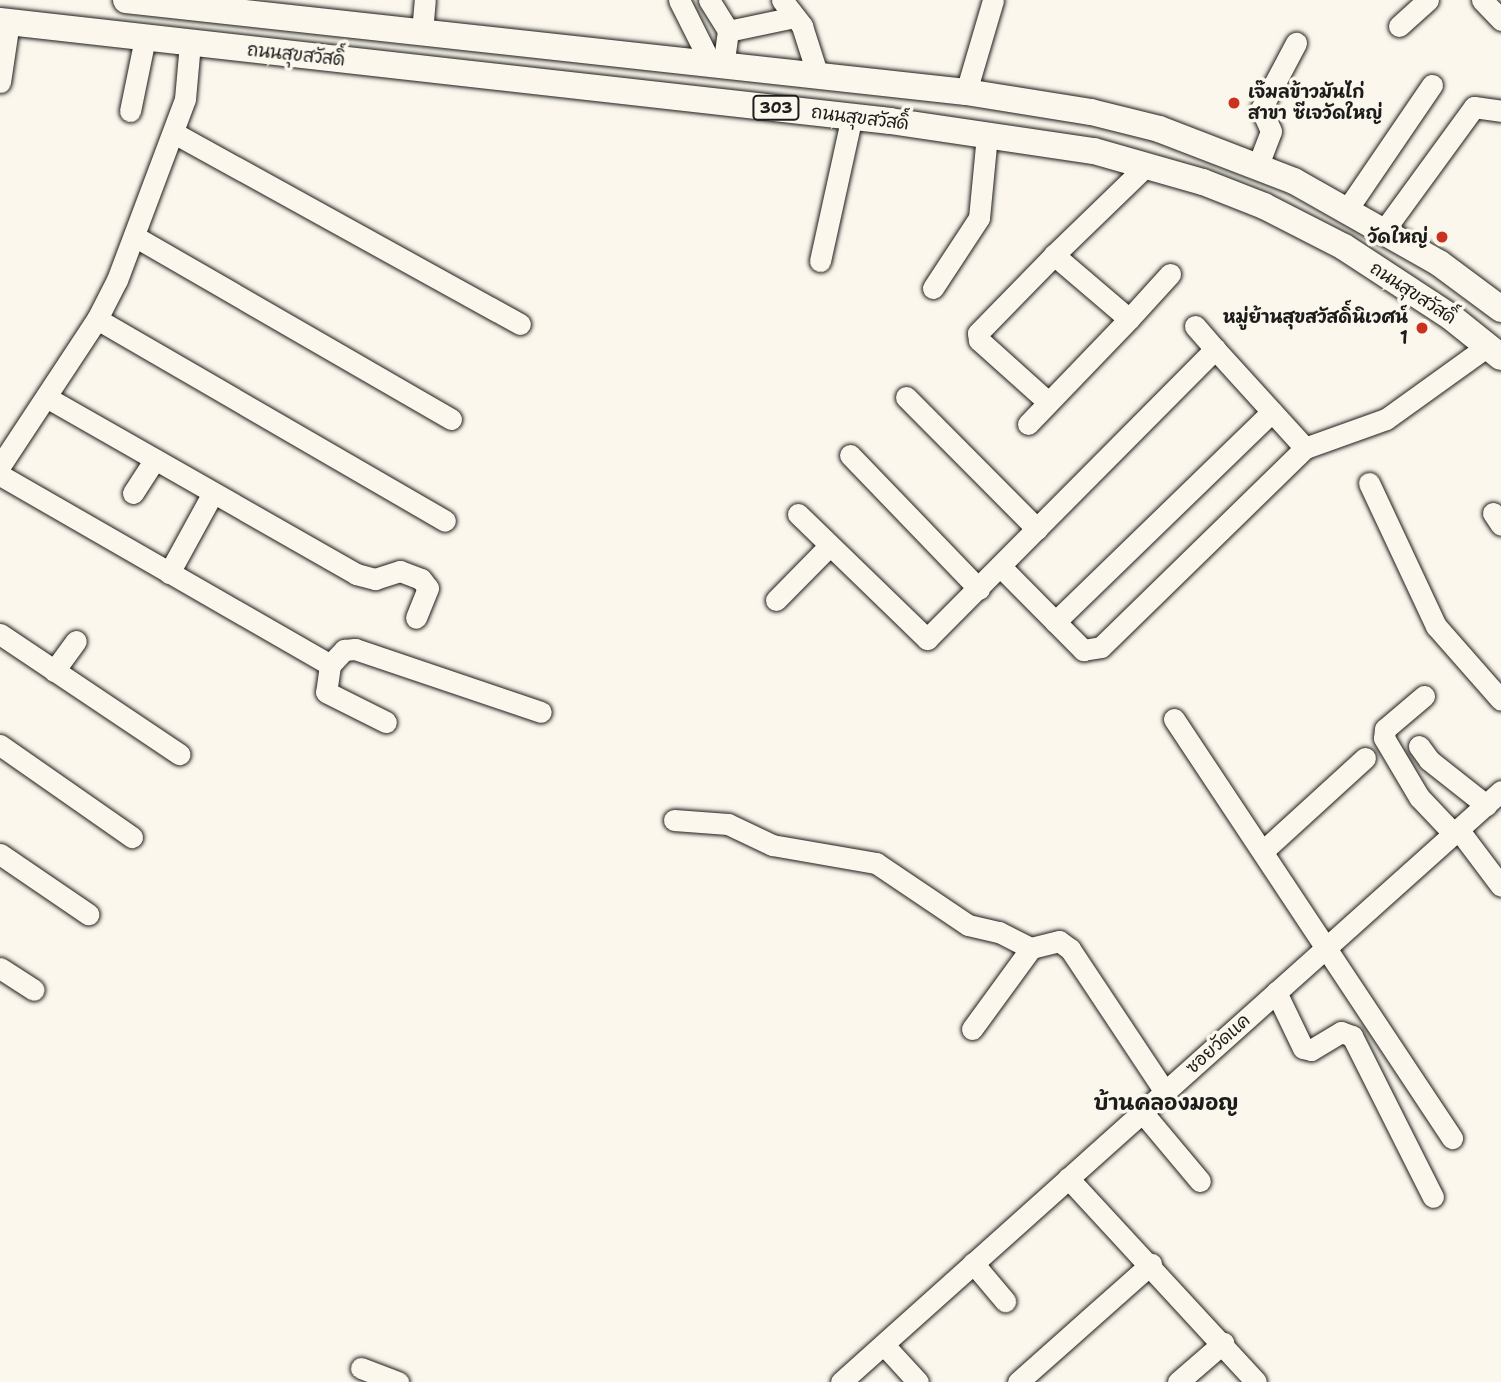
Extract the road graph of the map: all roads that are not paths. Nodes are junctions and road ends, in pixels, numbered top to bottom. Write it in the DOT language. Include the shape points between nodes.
graph roads {
  1 [pos="126,0"];
  2 [pos="425,0"];
  3 [pos="678,0"];
  4 [pos="709,0"];
  5 [pos="993,0"];
  6 [pos="1428,0"];
  7 [pos="1482,0"];
  8 [pos="177,3"];
  9 [pos="252,7"];
  10 [pos="788,8"];
  11 [pos="1501,20"];
  12 [pos="5,22"];
  13 [pos="1399,26"];
  14 [pos="728,31"];
  15 [pos="422,32"];
  16 [pos="145,38"];
  17 [pos="190,43"];
  18 [pos="1296,43"];
  19 [pos="717,65"];
  20 [pos="818,76"];
  21 [pos="0,82"];
  22 [pos="1432,85"];
  23 [pos="966,92"];
  24 [pos="130,111"];
  25 [pos="1501,111"];
  26 [pos="852,116"];
  27 [pos="174,133"];
  28 [pos="987,135"];
  29 [pos="1147,165"];
  30 [pos="1258,165"];
  31 [pos="1348,208"];
  32 [pos="1385,229"];
  33 [pos="134,236"];
  34 [pos="1055,255"];
  35 [pos="820,261"];
  36 [pos="1170,274"];
  37 [pos="933,288"];
  38 [pos="1501,309"];
  39 [pos="97,319"];
  40 [pos="1129,319"];
  41 [pos="520,324"];
  42 [pos="1195,326"];
  43 [pos="1215,349"];
  44 [pos="1495,351"];
  45 [pos="46,397"];
  46 [pos="906,397"];
  47 [pos="1048,402"];
  48 [pos="1272,412"];
  49 [pos="451,419"];
  50 [pos="1028,424"];
  51 [pos="1305,448"];
  52 [pos="850,455"];
  53 [pos="155,459"];
  54 [pos="0,466"];
  55 [pos="0,475"];
  56 [pos="1369,483"];
  57 [pos="133,493"];
  58 [pos="209,500"];
  59 [pos="798,514"];
  60 [pos="445,521"];
  61 [pos="1037,529"];
  62 [pos="830,546"];
  63 [pos="1000,566"];
  64 [pos="169,573"];
  65 [pos="979,589"];
  66 [pos="776,600"];
  67 [pos="416,618"];
  68 [pos="1055,622"];
  69 [pos="0,634"];
  70 [pos="76,641"];
  71 [pos="330,665"];
  72 [pos="54,671"];
  73 [pos="1424,696"];
  74 [pos="1501,700"];
  75 [pos="541,712"];
  76 [pos="1174,719"];
  77 [pos="386,722"];
  78 [pos="0,745"];
  79 [pos="1419,746"];
  80 [pos="179,754"];
  81 [pos="1365,758"];
  82 [pos="1493,798"];
  83 [pos="674,820"];
  84 [pos="1456,831"];
  85 [pos="132,836"];
  86 [pos="1263,851"];
  87 [pos="0,854"];
  88 [pos="1501,886"];
  89 [pos="88,914"];
  90 [pos="1327,946"];
  91 [pos="1031,948"];
  92 [pos="0,968"];
  93 [pos="34,990"];
  94 [pos="1276,992"];
  95 [pos="972,1030"];
  96 [pos="1165,1091"];
  97 [pos="1142,1112"];
  98 [pos="1452,1138"];
  99 [pos="1068,1178"];
  100 [pos="1200,1181"];
  101 [pos="1433,1197"];
  102 [pos="973,1263"];
  103 [pos="1152,1264"];
  104 [pos="1006,1301"];
  105 [pos="1223,1343"];
  106 [pos="884,1345"];
  107 [pos="361,1368"];
  108 [pos="398,1382"];
  109 [pos="841,1382"];
  110 [pos="918,1382"];
  111 [pos="1018,1382"];
  112 [pos="1178,1382"];
  113 [pos="1256,1382"];
  1 -- 8 [label="main road, ถนนสุขสวัสดิ์ / 303"];
  2 -- 15 [label="street"];
  3 -- 19 [label="street"];
  4 -- 14 [label="street"];
  5 -- 23 [label="street"];
  6 -- 13 [label="street"];
  7 -- 11 [label="street"];
  8 -- 9 [label="main road, ถนนสุขสวัสดิ์ / 303"];
  9 -- 15 [label="main road, ถนนสุขสวัสดิ์ / 303"];
  10 -- 14 [label="street"];
  10 -- 20 [label="street"];
  12 -- 16 [label="main road, ถนนสุขสวัสดิ์ / 303"];
  12 -- 21 [label="street"];
  14 -- 19 [label="street"];
  15 -- 19 [label="main road, ถนนสุขสวัสดิ์ / 303"];
  16 -- 17 [label="main road, ถนนสุขสวัสดิ์ / 303"];
  16 -- 24 [label="street"];
  17 -- 26 [label="main road, ถนนสุขสวัสดิ์ / 303"];
  17 -- 27 [label="street" via="185,99"];
  18 -- 30 [label="street" via="1261,109 1270,131"];
  19 -- 20 [label="main road, ถนนสุขสวัสดิ์ / 303"];
  20 -- 23 [label="main road, ถนนสุขสวัสดิ์ / 303"];
  22 -- 31 [label="street"];
  23 -- 30 [label="main road, ถนนสุขสวัสดิ์ / 303" via="1091,112 1160,129"];
  25 -- 32 [label="street" via="1474,107"];
  26 -- 28 [label="main road, ถนนสุขสวัสดิ์ / 303"];
  26 -- 35 [label="street"];
  27 -- 33 [label="street"];
  27 -- 41 [label="street"];
  28 -- 29 [label="main road, ถนนสุขสวัสดิ์ / 303" via="1094,151"];
  28 -- 37 [label="street" via="979,218"];
  29 -- 34 [label="street"];
  29 -- 44 [label="main road, ถนนสุขสวัสดิ์ / 303" via="1264,206 1344,247"];
  30 -- 31 [label="main road, ถนนสุขสวัสดิ์ / 303"];
  31 -- 32 [label="main road, ถนนสุขสวัสดิ์ / 303"];
  32 -- 38 [label="main road, ถนนสุขสวัสดิ์ / 303"];
  33 -- 39 [label="street"];
  33 -- 49 [label="street"];
  34 -- 40 [label="street"];
  34 -- 47 [label="street" via="978,333 979,340"];
  36 -- 40 [label="street"];
  39 -- 45 [label="street"];
  39 -- 60 [label="street"];
  40 -- 47 [label="street"];
  42 -- 43 [label="street"];
  43 -- 48 [label="street"];
  43 -- 61 [label="street"];
  44 -- 51 [label="street" via="1386,419"];
  45 -- 53 [label="street"];
  45 -- 54 [label="street"];
  46 -- 61 [label="street"];
  47 -- 50 [label="street"];
  48 -- 51 [label="street"];
  48 -- 68 [label="street"];
  51 -- 68 [label="street" via="1101,647 1083,650"];
  52 -- 65 [label="street"];
  53 -- 57 [label="street"];
  53 -- 67 [label="street" via="356,574 375,579 400,571 421,579 428,587"];
  55 -- 64 [label="street"];
  56 -- 74 [label="street" via="1436,626"];
  58 -- 64 [label="street"];
  59 -- 62 [label="street"];
  61 -- 63 [label="street"];
  62 -- 65 [label="street" via="927,639"];
  62 -- 66 [label="street"];
  63 -- 65 [label="street"];
  63 -- 68 [label="street"];
  64 -- 71 [label="street"];
  69 -- 72 [label="street"];
  70 -- 72 [label="street"];
  71 -- 75 [label="street" via="344,650 355,649"];
  71 -- 77 [label="street" via="326,692"];
  72 -- 80 [label="street"];
  73 -- 84 [label="street" via="1385,729 1384,738 1419,797"];
  76 -- 86 [label="street"];
  78 -- 85 [label="street"];
  79 -- 82 [label="street" via="1429,760"];
  81 -- 86 [label="street"];
  82 -- 84 [label="street, ซอยวัดแค"];
  83 -- 91 [label="street" via="728,824 772,845 876,863 968,925 999,932"];
  84 -- 88 [label="street"];
  84 -- 90 [label="street, ซอยวัดแค"];
  86 -- 90 [label="street"];
  87 -- 89 [label="street"];
  90 -- 94 [label="street, ซอยวัดแค"];
  90 -- 98 [label="street"];
  91 -- 95 [label="street"];
  91 -- 96 [label="street" via="1050,940 1065,944"];
  92 -- 93 [label="street"];
  94 -- 96 [label="street, ซอยวัดแค"];
  94 -- 101 [label="street" via="1303,1048 1311,1050 1340,1032 1352,1035"];
  96 -- 97 [label="street, ซอยวัดแค"];
  97 -- 99 [label="street, ซอยวัดแค"];
  97 -- 100 [label="street"];
  99 -- 102 [label="street, ซอยวัดแค"];
  99 -- 103 [label="street"];
  102 -- 104 [label="street"];
  102 -- 106 [label="street, ซอยวัดแค"];
  103 -- 105 [label="street"];
  103 -- 111 [label="street"];
  105 -- 112 [label="street"];
  105 -- 113 [label="street"];
  106 -- 109 [label="street, ซอยวัดแค"];
  106 -- 110 [label="street"];
  107 -- 108 [label="street"];
}
